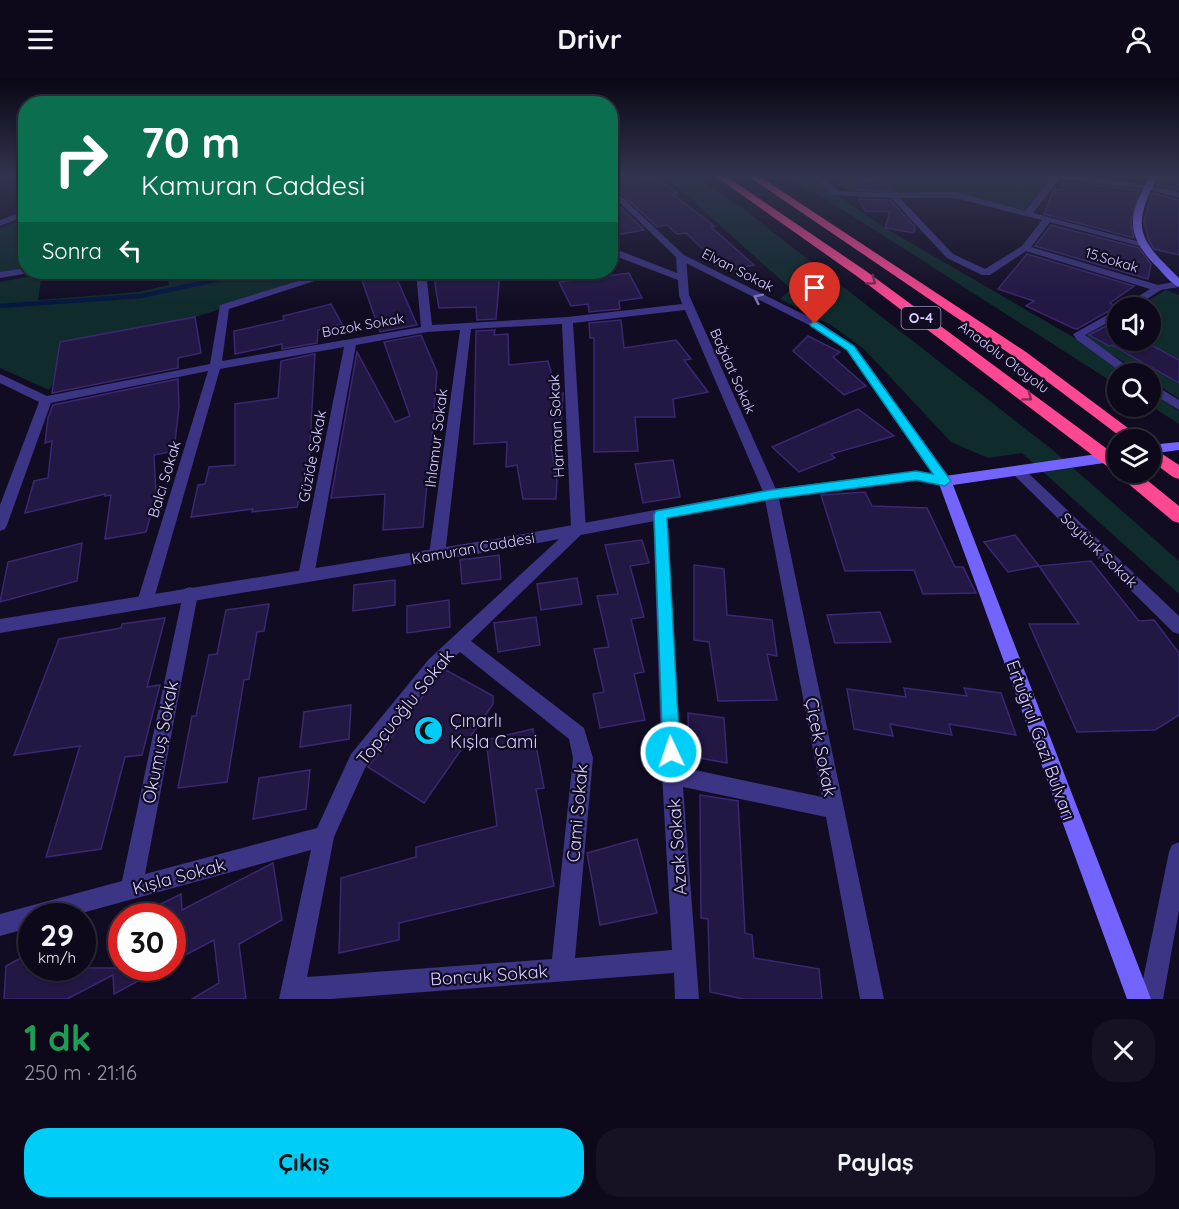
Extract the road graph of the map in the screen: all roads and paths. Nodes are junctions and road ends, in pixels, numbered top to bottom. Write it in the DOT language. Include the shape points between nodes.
graph roads {
  1 [pos="642,219"];
  2 [pos="782,219"];
  3 [pos="817,219"];
  4 [pos="914,219"];
  5 [pos="1044,219"];
  6 [pos="1136,219"];
  7 [pos="1047,220"];
  8 [pos="1139,243"];
  9 [pos="1025,248"];
  10 [pos="618,253"];
  11 [pos="681,257"];
  12 [pos="18,273"];
  13 [pos="0,276"];
  14 [pos="314,279"];
  15 [pos="422,279"];
  16 [pos="683,279"];
  17 [pos="1179,284"];
  18 [pos="1158,288"];
  19 [pos="1143,297"];
  20 [pos="689,306"];
  21 [pos="1107,318"];
  22 [pos="567,320"];
  23 [pos="466,326"];
  24 [pos="427,329"];
  25 [pos="351,342"];
  26 [pos="1116,363"];
  27 [pos="215,366"];
  28 [pos="0,378"];
  29 [pos="1161,394"];
  30 [pos="46,400"];
  31 [pos="1179,406"];
  32 [pos="1121,429"];
  33 [pos="1179,446"];
  34 [pos="1161,449"];
  35 [pos="1107,458"];
  36 [pos="1107,458"];
  37 [pos="1161,459"];
  38 [pos="1019,472"];
  39 [pos="1179,473"];
  40 [pos="945,481"];
  41 [pos="1138,483"];
  42 [pos="771,494"];
  43 [pos="660,515"];
  44 [pos="1179,516"];
  45 [pos="0,525"];
  46 [pos="579,530"];
  47 [pos="437,555"];
  48 [pos="306,576"];
  49 [pos="190,594"];
  50 [pos="145,602"];
  51 [pos="0,626"];
  52 [pos="1179,627"];
  53 [pos="460,642"];
  54 [pos="672,775"];
  55 [pos="833,809"];
  56 [pos="324,836"];
  57 [pos="1179,852"];
  58 [pos="131,889"];
  59 [pos="0,925"];
  60 [pos="685,961"];
  61 [pos="562,970"];
  62 [pos="292,994"];
  63 [pos="687,999"];
  64 [pos="872,999"];
  65 [pos="1139,999"];
  66 [pos="1151,999"];
  1 -- 11 [label="street, Elvan Sokak"];
  2 -- 35 [label="highway, Anadolu Otoyolu / O-4, one-way"];
  3 -- 32 [label="highway, Anadolu Otoyolu / O-4" via="1021,355"];
  4 -- 9 [label="street" via="950,256 986,273"];
  5 -- 7 [label="street, 15.Sokak"];
  6 -- 8 [label="main road"];
  7 -- 8 [label="street, 15.Sokak"];
  7 -- 9 [label="street"];
  8 -- 17 [label="main road"];
  9 -- 18 [label="street, 15.Sokak"];
  10 -- 16 [label="street"];
  11 -- 16 [label="street, Bağdat Sokak"];
  40 -- 11 [label="street, Elvan Sokak, one-way" via="851,348 815,324"];
  12 -- 13 [label="street"];
  14 -- 27 [label="street, Balcı Sokak" via="224,307"];
  15 -- 24 [label="street"];
  16 -- 20 [label="street, Bağdat Sokak"];
  17 -- 18 [label="street"];
  18 -- 19 [label="street"];
  20 -- 22 [label="street, Bozok Sokak"];
  20 -- 42 [label="street, Bağdat Sokak"];
  21 -- 26 [label="street" via="1079,334"];
  22 -- 23 [label="street, Bozok Sokak"];
  22 -- 46 [label="street, Harman Sokak"];
  23 -- 24 [label="street, Bozok Sokak"];
  23 -- 47 [label="street, Ihlamur Sokak"];
  24 -- 25 [label="street, Bozok Sokak"];
  25 -- 27 [label="street, Bozok Sokak"];
  25 -- 48 [label="street, Güzide Sokak"];
  27 -- 30 [label="street, Bozok Sokak"];
  27 -- 50 [label="street, Balcı Sokak"];
  28 -- 30 [label="street"];
  29 -- 31 [label="street"];
  30 -- 45 [label="street"];
  33 -- 34 [label="main road"];
  36 -- 38 [label="main road"];
  37 -- 39 [label="highway"];
  38 -- 40 [label="main road"];
  38 -- 52 [label="street, Soytürk Sokak"];
  40 -- 42 [label="street, Kamuran Caddesi" via="916,476"];
  40 -- 65 [label="main road, Ertuğrul Gazi Bulvarı"];
  41 -- 44 [label="highway"];
  42 -- 43 [label="street, Kamuran Caddesi"];
  42 -- 55 [label="street, Çiçek Sokak"];
  43 -- 46 [label="street, Kamuran Caddesi"];
  43 -- 54 [label="street, Azak Sokak"];
  46 -- 47 [label="street, Kamuran Caddesi"];
  46 -- 53 [label="street, Topçuoğlu Sokak"];
  47 -- 48 [label="street, Kamuran Caddesi"];
  48 -- 49 [label="street, Kamuran Caddesi"];
  49 -- 50 [label="street, Kamuran Caddesi"];
  49 -- 58 [label="street, Okumuş Sokak"];
  50 -- 51 [label="street, Kamuran Caddesi"];
  53 -- 56 [label="street, Topçuoğlu Sokak" via="435,664 358,761"];
  53 -- 61 [label="street, Cami Sokak" via="577,734 583,758"];
  54 -- 55 [label="street"];
  54 -- 60 [label="street, Azak Sokak"];
  55 -- 64 [label="street, Çiçek Sokak"];
  56 -- 58 [label="street, Kışla Sokak"];
  56 -- 62 [label="street, Topçuoğlu Sokak"];
  57 -- 66 [label="street"];
  58 -- 59 [label="street, Kışla Sokak"];
  60 -- 61 [label="street, Boncuk Sokak"];
  60 -- 63 [label="street, Azak Sokak"];
  61 -- 62 [label="street, Boncuk Sokak"];
}
